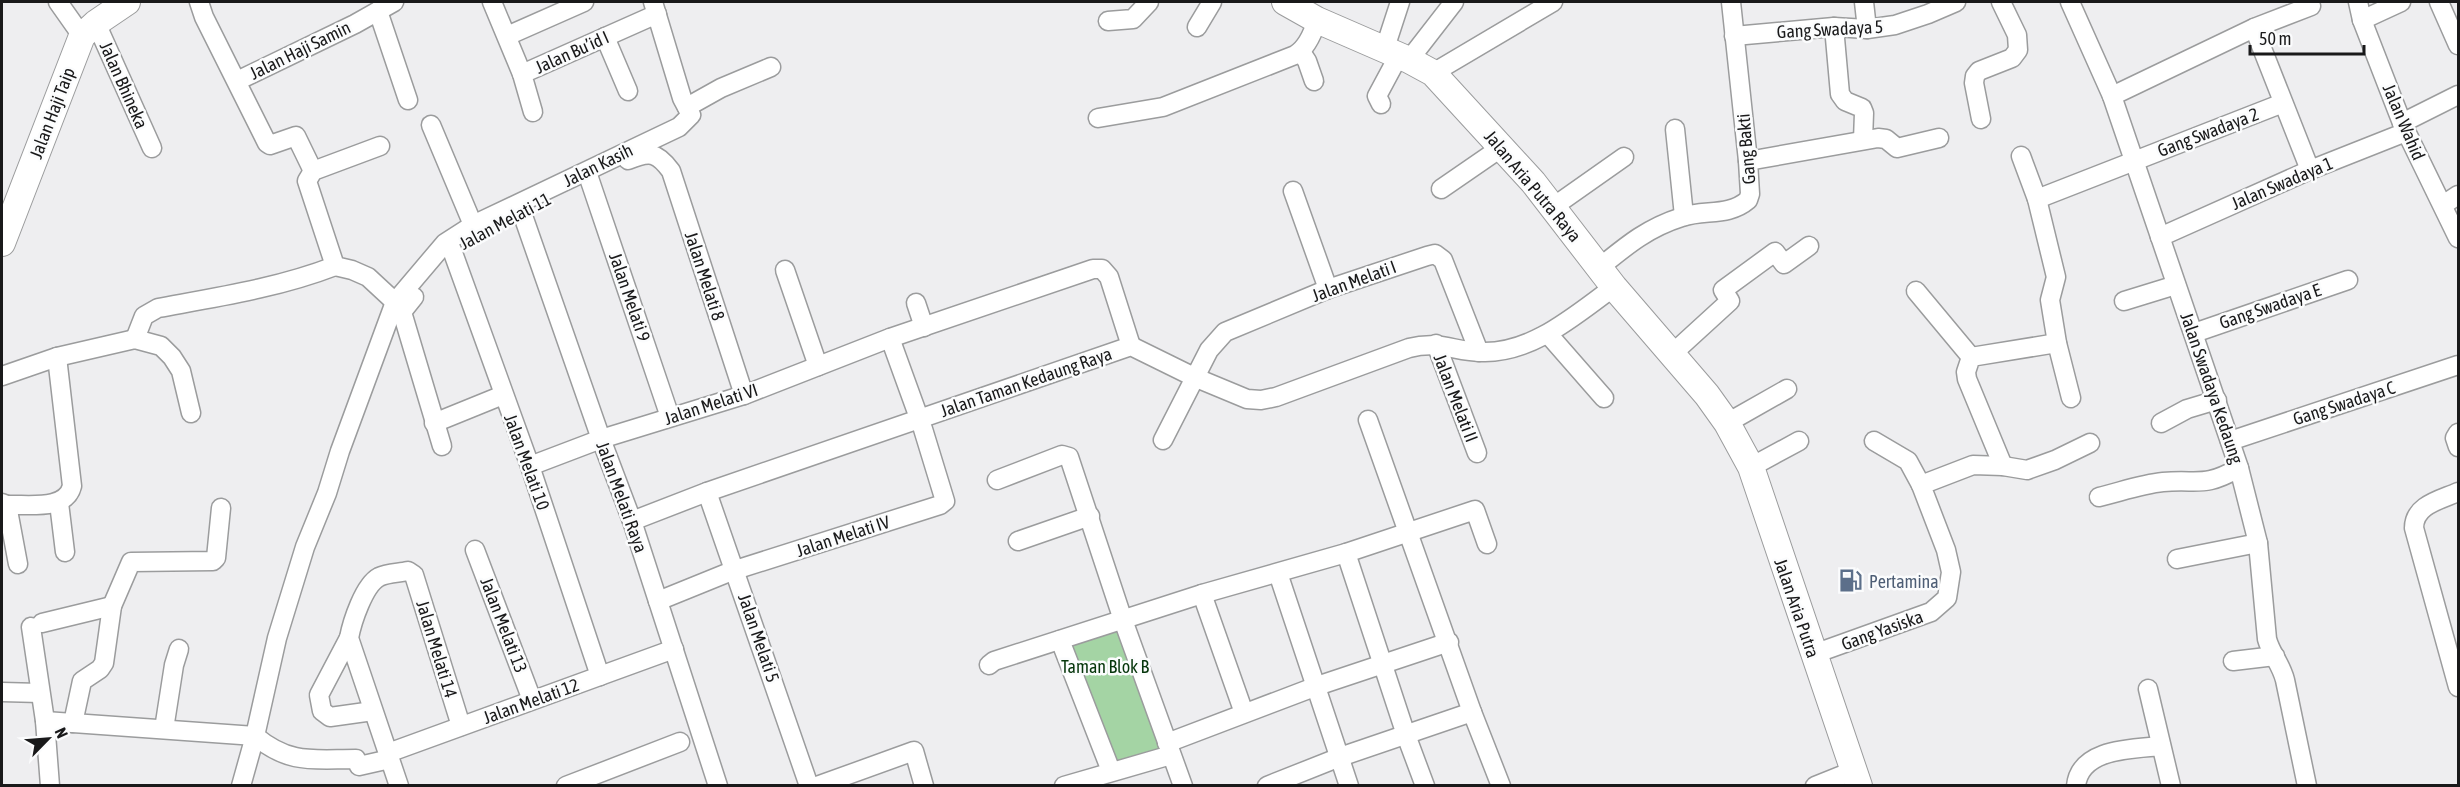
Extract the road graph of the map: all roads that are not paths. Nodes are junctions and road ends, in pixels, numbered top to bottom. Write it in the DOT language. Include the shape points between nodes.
graph roads {
  1 [pos="58,2"];
  2 [pos="127,2"];
  3 [pos="199,2"];
  4 [pos="492,2"];
  5 [pos="584,2"];
  6 [pos="1149,2"];
  7 [pos="1212,2"];
  8 [pos="1284,2"];
  9 [pos="1400,2"];
  10 [pos="1454,2"];
  11 [pos="1553,2"];
  12 [pos="1731,2"];
  13 [pos="1864,2"];
  14 [pos="1956,2"];
  15 [pos="2001,2"];
  16 [pos="2070,2"];
  17 [pos="2358,2"];
  18 [pos="2402,2"];
  19 [pos="2439,2"];
  20 [pos="386,6"];
  21 [pos="2311,6"];
  22 [pos="655,8"];
  23 [pos="1317,20"];
  24 [pos="2362,20"];
  25 [pos="1108,21"];
  26 [pos="1197,27"];
  27 [pos="1834,27"];
  28 [pos="2254,28"];
  29 [pos="89,29"];
  30 [pos="1867,29"];
  31 [pos="507,36"];
  32 [pos="1734,36"];
  33 [pos="605,37"];
  34 [pos="2458,45"];
  35 [pos="1300,52"];
  36 [pos="1398,54"];
  37 [pos="771,67"];
  38 [pos="522,74"];
  39 [pos="1433,74"];
  40 [pos="237,81"];
  41 [pos="1314,81"];
  42 [pos="628,91"];
  43 [pos="2458,95"];
  44 [pos="2112,96"];
  45 [pos="408,100"];
  46 [pos="2283,103"];
  47 [pos="1381,104"];
  48 [pos="689,111"];
  49 [pos="533,112"];
  50 [pos="1098,118"];
  51 [pos="1981,119"];
  52 [pos="431,125"];
  53 [pos="2404,128"];
  54 [pos="1675,129"];
  55 [pos="1939,138"];
  56 [pos="1863,141"];
  57 [pos="380,146"];
  58 [pos="1502,147"];
  59 [pos="152,148"];
  60 [pos="2021,156"];
  61 [pos="1624,157"];
  62 [pos="662,159"];
  63 [pos="1748,161"];
  64 [pos="2134,161"];
  65 [pos="2310,170"];
  66 [pos="313,171"];
  67 [pos="589,178"];
  68 [pos="1441,189"];
  69 [pos="1293,191"];
  70 [pos="2458,195"];
  71 [pos="2037,199"];
  72 [pos="2443,205"];
  73 [pos="1553,207"];
  74 [pos="521,210"];
  75 [pos="1684,216"];
  76 [pos="473,225"];
  77 [pos="2160,237"];
  78 [pos="2458,238"];
  79 [pos="2,243"];
  80 [pos="1809,246"];
  81 [pos="452,250"];
  82 [pos="334,266"];
  83 [pos="785,270"];
  84 [pos="1606,278"];
  85 [pos="2348,280"];
  86 [pos="2176,285"];
  87 [pos="1328,289"];
  88 [pos="1916,291"];
  89 [pos="2124,301"];
  90 [pos="394,302"];
  91 [pos="916,303"];
  92 [pos="924,327"];
  93 [pos="2193,333"];
  94 [pos="1548,334"];
  95 [pos="890,338"];
  96 [pos="135,339"];
  97 [pos="2057,343"];
  98 [pos="1436,344"];
  99 [pos="1131,346"];
  100 [pos="1479,352"];
  101 [pos="1672,354"];
  102 [pos="57,357"];
  103 [pos="1971,357"];
  104 [pos="2458,365"];
  105 [pos="818,366"];
  106 [pos="2,376"];
  107 [pos="1194,377"];
  108 [pos="1787,389"];
  109 [pos="503,395"];
  110 [pos="744,395"];
  111 [pos="1604,398"];
  112 [pos="2071,398"];
  113 [pos="2217,400"];
  114 [pos="190,413"];
  115 [pos="670,417"];
  116 [pos="919,418"];
  117 [pos="1368,420"];
  118 [pos="434,423"];
  119 [pos="2161,423"];
  120 [pos="2458,434"];
  121 [pos="601,439"];
  122 [pos="1163,440"];
  123 [pos="1798,441"];
  124 [pos="1874,441"];
  125 [pos="2230,441"];
  126 [pos="1738,443"];
  127 [pos="2090,443"];
  128 [pos="442,446"];
  129 [pos="2458,447"];
  130 [pos="1477,453"];
  131 [pos="530,466"];
  132 [pos="2003,466"];
  133 [pos="2239,468"];
  134 [pos="998,480"];
  135 [pos="1921,485"];
  136 [pos="707,492"];
  137 [pos="2458,492"];
  138 [pos="2099,497"];
  139 [pos="59,503"];
  140 [pos="4,504"];
  141 [pos="221,508"];
  142 [pos="1090,516"];
  143 [pos="632,521"];
  144 [pos="1409,532"];
  145 [pos="1018,542"];
  146 [pos="2258,543"];
  147 [pos="1487,544"];
  148 [pos="475,550"];
  149 [pos="64,552"];
  150 [pos="1346,553"];
  151 [pos="2177,560"];
  152 [pos="18,564"];
  153 [pos="736,570"];
  154 [pos="1278,573"];
  155 [pos="1202,594"];
  156 [pos="658,601"];
  157 [pos="112,606"];
  158 [pos="1123,620"];
  159 [pos="349,638"];
  160 [pos="1060,639"];
  161 [pos="1449,642"];
  162 [pos="178,649"];
  163 [pos="674,649"];
  164 [pos="1814,654"];
  165 [pos="2275,656"];
  166 [pos="2233,661"];
  167 [pos="1383,664"];
  168 [pos="989,665"];
  169 [pos="600,676"];
  170 [pos="1317,686"];
  171 [pos="2458,687"];
  172 [pos="2148,689"];
  173 [pos="2,692"];
  174 [pos="40,693"];
  175 [pos="532,700"];
  176 [pos="373,711"];
  177 [pos="1472,712"];
  178 [pos="1244,713"];
  179 [pos="45,721"];
  180 [pos="73,723"];
  181 [pos="461,726"];
  182 [pos="164,729"];
  183 [pos="1406,735"];
  184 [pos="255,736"];
  185 [pos="680,742"];
  186 [pos="2161,746"];
  187 [pos="1169,749"];
  188 [pos="388,756"];
  189 [pos="1340,757"];
  190 [pos="1111,771"];
  191 [pos="1857,778"];
  192 [pos="50,786"];
  193 [pos="241,786"];
  194 [pos="399,786"];
  195 [pos="566,786"];
  196 [pos="718,786"];
  197 [pos="809,786"];
  198 [pos="817,786"];
  199 [pos="924,786"];
  200 [pos="1064,786"];
  201 [pos="1183,786"];
  202 [pos="1267,786"];
  203 [pos="1349,786"];
  204 [pos="1425,786"];
  205 [pos="1501,786"];
  206 [pos="1815,786"];
  207 [pos="2076,786"];
  208 [pos="2171,786"];
  209 [pos="2307,786"];
  1 -- 29 [label="street, Jalan Bhineka"];
  2 -- 29 [label="main road"];
  3 -- 40 [label="street"];
  4 -- 31 [label="street"];
  5 -- 31 [label="street"];
  6 -- 25 [label="street" via="1133,19"];
  7 -- 26 [label="street"];
  8 -- 23 [label="main road, Jalan Aria Putra Raya"];
  9 -- 36 [label="street"];
  10 -- 36 [label="street"];
  11 -- 39 [label="street"];
  12 -- 32 [label="street, Gang Bakti"];
  13 -- 30 [label="street"];
  14 -- 30 [label="street, Gang Swadaya 5" via="1895,25"];
  15 -- 51 [label="street" via="2017,35 2018,50 2012,58 1975,76"];
  16 -- 44 [label="street, Jalan Swadaya Kedaung"];
  17 -- 24 [label="street, Jalan Wahid"];
  18 -- 24 [label="street"];
  19 -- 34 [label="street"];
  20 -- 40 [label="street, Jalan Haji Samin"];
  20 -- 45 [label="street"];
  21 -- 28 [label="street"];
  22 -- 33 [label="street, Jalan Bu’id I"];
  22 -- 48 [label="street"];
  23 -- 35 [label="street"];
  23 -- 36 [label="main road, Jalan Aria Putra Raya"];
  24 -- 53 [label="street, Jalan Wahid"];
  27 -- 30 [label="street, Gang Swadaya 5"];
  27 -- 32 [label="street, Gang Swadaya 5"];
  27 -- 56 [label="street" via="1840,94 1845,101 1862,108"];
  28 -- 44 [label="street"];
  28 -- 46 [label="street"];
  29 -- 59 [label="street, Jalan Bhineka"];
  29 -- 79 [label="main road, Jalan Haji Taip"];
  31 -- 38 [label="street"];
  32 -- 63 [label="street, Gang Bakti"];
  33 -- 38 [label="street, Jalan Bu’id I"];
  33 -- 42 [label="street"];
  35 -- 41 [label="street"];
  35 -- 50 [label="street" via="1163,107"];
  36 -- 39 [label="main road, Jalan Aria Putra Raya"];
  36 -- 47 [label="street" via="1377,96"];
  37 -- 48 [label="street, Jalan Kasih" via="721,88"];
  38 -- 49 [label="street, Jalan Bu’id I"];
  39 -- 58 [label="main road, Jalan Aria Putra Raya"];
  40 -- 66 [label="street" via="270,145 296,136"];
  43 -- 53 [label="street, Jalan Swadaya 1"];
  44 -- 64 [label="street, Jalan Swadaya Kedaung"];
  46 -- 64 [label="street, Gang Swadaya 2"];
  46 -- 65 [label="street"];
  48 -- 76 [label="street, Jalan Kasih" via="679,127"];
  52 -- 76 [label="street"];
  53 -- 65 [label="street, Jalan Swadaya 1"];
  53 -- 72 [label="street, Jalan Wahid"];
  54 -- 75 [label="street"];
  55 -- 56 [label="street" via="1897,148 1886,139"];
  56 -- 63 [label="street"];
  57 -- 66 [label="street"];
  58 -- 68 [label="street"];
  58 -- 73 [label="main road, Jalan Aria Putra Raya"];
  60 -- 71 [label="street"];
  61 -- 73 [label="street"];
  62 -- 67 [label="street, Jalan Melati 11" via="641,155"];
  62 -- 110 [label="street, Jalan Melati 8" via="671,171"];
  63 -- 75 [label="street, Gang Bakti" via="1750,194 1742,205 1727,212"];
  64 -- 71 [label="street, Gang Swadaya 2"];
  64 -- 77 [label="street, Jalan Swadaya Kedaung"];
  65 -- 77 [label="street, Jalan Swadaya 1"];
  66 -- 82 [label="street" via="307,181"];
  67 -- 74 [label="street, Jalan Melati 11"];
  67 -- 115 [label="street, Jalan Melati 9"];
  69 -- 87 [label="street"];
  70 -- 72 [label="street"];
  71 -- 97 [label="street" via="2056,277 2050,300"];
  72 -- 78 [label="street, Jalan Wahid"];
  73 -- 84 [label="main road, Jalan Aria Putra Raya"];
  74 -- 81 [label="street, Jalan Melati 11"];
  74 -- 121 [label="street, Jalan Melati Raya"];
  75 -- 84 [label="street, Gang Bakti" via="1641,234"];
  76 -- 90 [label="street, Jalan Kasih" via="445,243"];
  77 -- 86 [label="street, Jalan Swadaya Kedaung"];
  80 -- 101 [label="street" via="1784,264 1775,252 1722,290 1730,301"];
  81 -- 109 [label="street, Jalan Melati 10"];
  81 -- 118 [label="street, Jalan Melati 11" via="402,312"];
  82 -- 90 [label="street" via="368,277"];
  82 -- 96 [label="street" via="256,290 158,308 144,316"];
  83 -- 105 [label="street"];
  84 -- 94 [label="street, Jalan Taman Kedaung Raya"];
  84 -- 101 [label="main road, Jalan Aria Putra Raya"];
  85 -- 93 [label="street, Gang Swadaya E"];
  86 -- 89 [label="street"];
  86 -- 93 [label="street, Jalan Swadaya Kedaung"];
  87 -- 100 [label="street, Jalan Melati I" via="1435,254 1443,260"];
  87 -- 107 [label="street, Jalan Melati I" via="1226,332 1209,350"];
  88 -- 103 [label="street"];
  90 -- 184 [label="street" via="305,547 277,638"];
  91 -- 92 [label="street"];
  92 -- 95 [label="street, Jalan Melati VI"];
  92 -- 99 [label="street, Jalan Melati VI" via="1064,278 1102,269 1109,276"];
  93 -- 113 [label="street, Jalan Swadaya Kedaung"];
  94 -- 100 [label="street, Jalan Taman Kedaung Raya" via="1504,350"];
  94 -- 111 [label="street"];
  95 -- 105 [label="street, Jalan Melati VI"];
  95 -- 116 [label="street"];
  96 -- 102 [label="street"];
  96 -- 114 [label="street" via="161,346 172,357 181,371"];
  97 -- 103 [label="street"];
  97 -- 112 [label="street"];
  98 -- 100 [label="street, Jalan Taman Kedaung Raya"];
  98 -- 107 [label="street, Jalan Taman Kedaung Raya" via="1409,348 1261,400 1247,399"];
  98 -- 130 [label="street, Jalan Melati II"];
  99 -- 107 [label="street, Jalan Taman Kedaung Raya"];
  99 -- 116 [label="street, Jalan Taman Kedaung Raya"];
  101 -- 126 [label="main road, Jalan Aria Putra Raya"];
  102 -- 106 [label="street"];
  102 -- 139 [label="street" via="72,486 68,497"];
  103 -- 132 [label="street" via="1967,379"];
  104 -- 125 [label="street, Gang Swadaya C"];
  105 -- 110 [label="street, Jalan Melati VI"];
  107 -- 122 [label="street, Jalan Melati I"];
  108 -- 126 [label="street"];
  109 -- 118 [label="street"];
  109 -- 131 [label="street, Jalan Melati 10"];
  110 -- 115 [label="street, Jalan Melati VI"];
  113 -- 119 [label="street" via="2187,409"];
  113 -- 125 [label="street, Jalan Swadaya Kedaung"];
  115 -- 121 [label="street, Jalan Melati VI"];
  116 -- 136 [label="street, Jalan Taman Kedaung Raya"];
  116 -- 153 [label="street, Jalan Melati IV" via="945,501"];
  117 -- 144 [label="street"];
  118 -- 128 [label="street, Jalan Melati 11"];
  120 -- 129 [label="street"];
  121 -- 131 [label="street, Jalan Melati VI"];
  121 -- 143 [label="street, Jalan Melati Raya"];
  123 -- 126 [label="street"];
  124 -- 135 [label="street" via="1908,461"];
  125 -- 133 [label="street, Jalan Swadaya Kedaung"];
  126 -- 164 [label="main road, Jalan Aria Putra"];
  127 -- 132 [label="street" via="2027,470"];
  131 -- 169 [label="street, Jalan Melati 10"];
  132 -- 135 [label="street" via="1973,465"];
  133 -- 138 [label="street" via="2213,481 2164,482"];
  133 -- 146 [label="street, Jalan Swadaya Kedaung"];
  134 -- 142 [label="street" via="1066,454"];
  135 -- 164 [label="street, Gang Yasiska" via="1946,549 1951,572 1947,598 1931,612"];
  136 -- 143 [label="street, Jalan Taman Kedaung Raya"];
  136 -- 153 [label="street, Jalan Melati 5"];
  137 -- 171 [label="street" via="2425,507 2414,521"];
  139 -- 140 [label="street"];
  139 -- 149 [label="street"];
  140 -- 152 [label="street"];
  141 -- 157 [label="street" via="213,561 131,562"];
  142 -- 145 [label="street"];
  142 -- 158 [label="street"];
  143 -- 156 [label="street, Jalan Melati Raya"];
  144 -- 147 [label="street" via="1475,510"];
  144 -- 150 [label="street"];
  144 -- 161 [label="street"];
  146 -- 151 [label="street"];
  146 -- 165 [label="street, Jalan Swadaya Kedaung" via="2267,639"];
  148 -- 175 [label="street, Jalan Melati 13"];
  150 -- 154 [label="street"];
  150 -- 167 [label="street"];
  153 -- 156 [label="street, Jalan Melati IV"];
  153 -- 197 [label="street, Jalan Melati 5"];
  154 -- 155 [label="street"];
  154 -- 170 [label="street"];
  155 -- 158 [label="street"];
  155 -- 178 [label="street"];
  156 -- 163 [label="street, Jalan Melati Raya"];
  157 -- 174 [label="street" via="37,625"];
  157 -- 180 [label="street" via="104,663 82,681"];
  158 -- 160 [label="street"];
  158 -- 187 [label="street"];
  159 -- 176 [label="street"];
  159 -- 176 [label="street" via="320,694 322,711 330,717"];
  159 -- 181 [label="street, Jalan Melati 14" via="353,618 374,581 381,576 411,572"];
  160 -- 168 [label="street"];
  160 -- 190 [label="street"];
  161 -- 167 [label="street"];
  161 -- 177 [label="street"];
  162 -- 182 [label="street"];
  163 -- 169 [label="street, Jalan Melati 12"];
  163 -- 196 [label="street, Jalan Melati Raya"];
  164 -- 191 [label="main road, Jalan Aria Putra"];
  165 -- 166 [label="street"];
  165 -- 209 [label="street, Jalan Swadaya Kedaung" via="2285,680"];
  167 -- 170 [label="street"];
  167 -- 183 [label="street"];
  169 -- 175 [label="street, Jalan Melati 12"];
  170 -- 178 [label="street"];
  170 -- 189 [label="street"];
  172 -- 186 [label="street"];
  173 -- 174 [label="street"];
  174 -- 179 [label="street"];
  175 -- 181 [label="street, Jalan Melati 12"];
  176 -- 188 [label="street"];
  177 -- 183 [label="street"];
  177 -- 205 [label="street"];
  178 -- 187 [label="street"];
  179 -- 180 [label="street"];
  179 -- 192 [label="street"];
  180 -- 182 [label="street"];
  181 -- 188 [label="street, Jalan Melati 12"];
  182 -- 184 [label="street"];
  183 -- 189 [label="street"];
  183 -- 204 [label="street"];
  184 -- 188 [label="street, Jalan Melati 12" via="284,756 356,759 359,766"];
  184 -- 193 [label="street"];
  185 -- 195 [label="street"];
  186 -- 207 [label="street" via="2100,755 2085,763"];
  186 -- 208 [label="street"];
  187 -- 190 [label="street"];
  187 -- 201 [label="street"];
  188 -- 194 [label="street"];
  189 -- 202 [label="street"];
  189 -- 203 [label="street"];
  190 -- 200 [label="street"];
  191 -- 206 [label="street"];
  198 -- 199 [label="street" via="914,751"];
}
